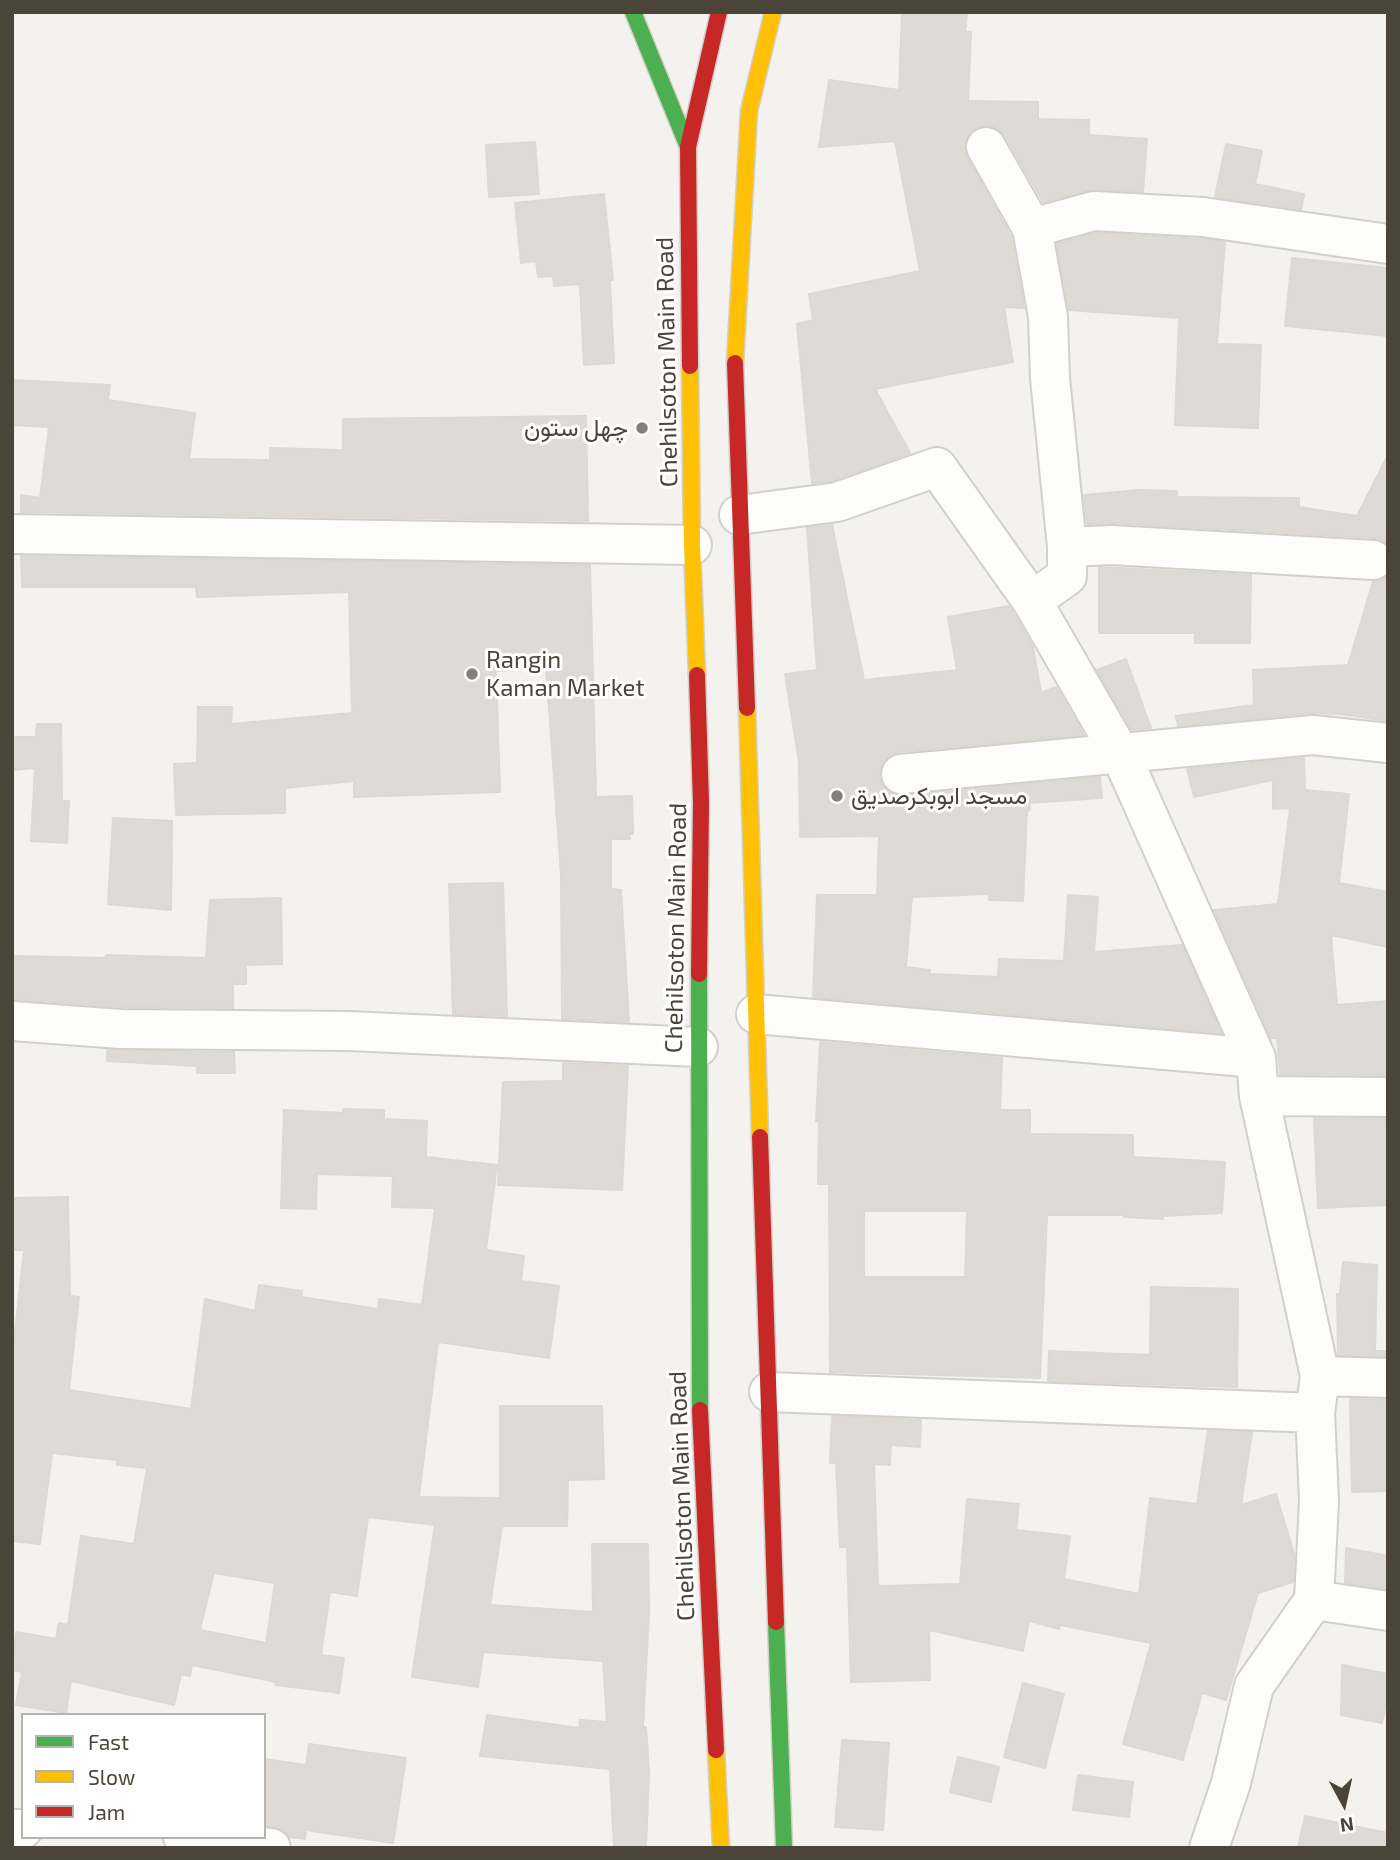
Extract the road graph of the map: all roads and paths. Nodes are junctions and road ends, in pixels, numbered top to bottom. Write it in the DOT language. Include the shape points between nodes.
graph roads {
  1 [pos="633,12"];
  2 [pos="719,12"];
  3 [pos="773,12"];
  4 [pos="688,147"];
  5 [pos="986,147"];
  6 [pos="1032,228"];
  7 [pos="1388,244"];
  8 [pos="739,515"];
  9 [pos="12,534"];
  10 [pos="692,545"];
  11 [pos="1067,547"];
  12 [pos="1373,560"];
  13 [pos="1032,601"];
  14 [pos="1388,743"];
  15 [pos="1121,755"];
  16 [pos="901,775"];
  17 [pos="756,1014"];
  18 [pos="12,1021"];
  19 [pos="698,1047"];
  20 [pos="1256,1058"];
  21 [pos="1259,1096"];
  22 [pos="1388,1097"];
  23 [pos="1320,1376"];
  24 [pos="1388,1378"];
  25 [pos="769,1392"];
  26 [pos="1315,1413"];
  27 [pos="1314,1601"];
  28 [pos="1388,1611"];
  29 [pos="200,1839"];
  30 [pos="271,1848"];
  31 [pos="721,1848"];
  32 [pos="784,1848"];
  33 [pos="1209,1848"];
  1 -- 4 [label="main road"];
  2 -- 4 [label="main road, Chehilsoton Main Road"];
  3 -- 8 [label="main road" via="749,111 735,361"];
  4 -- 10 [label="main road, Chehilsoton Main Road"];
  5 -- 6 [label="street"];
  6 -- 7 [label="street" via="1094,211 1203,217"];
  6 -- 11 [label="street" via="1048,317"];
  8 -- 13 [label="street" via="837,502 937,467"];
  8 -- 17 [label="main road"];
  9 -- 10 [label="street"];
  10 -- 19 [label="main road, Chehilsoton Main Road" via="701,803"];
  11 -- 12 [label="street" via="1111,545"];
  11 -- 13 [label="street" via="1067,576"];
  13 -- 15 [label="street"];
  14 -- 15 [label="street" via="1313,735"];
  15 -- 16 [label="street"];
  15 -- 20 [label="street"];
  17 -- 20 [label="street"];
  17 -- 25 [label="main road"];
  18 -- 19 [label="street" via="121,1029 349,1031"];
  19 -- 31 [label="main road, Chehilsoton Main Road" via="700,1410"];
  20 -- 21 [label="street"];
  21 -- 22 [label="street"];
  21 -- 23 [label="street"];
  23 -- 24 [label="street"];
  23 -- 26 [label="street"];
  25 -- 26 [label="street"];
  25 -- 32 [label="main road"];
  26 -- 27 [label="street" via="1319,1501"];
  27 -- 28 [label="street"];
  27 -- 33 [label="street" via="1254,1686 1231,1783"];
  29 -- 30 [label="street"];
}
